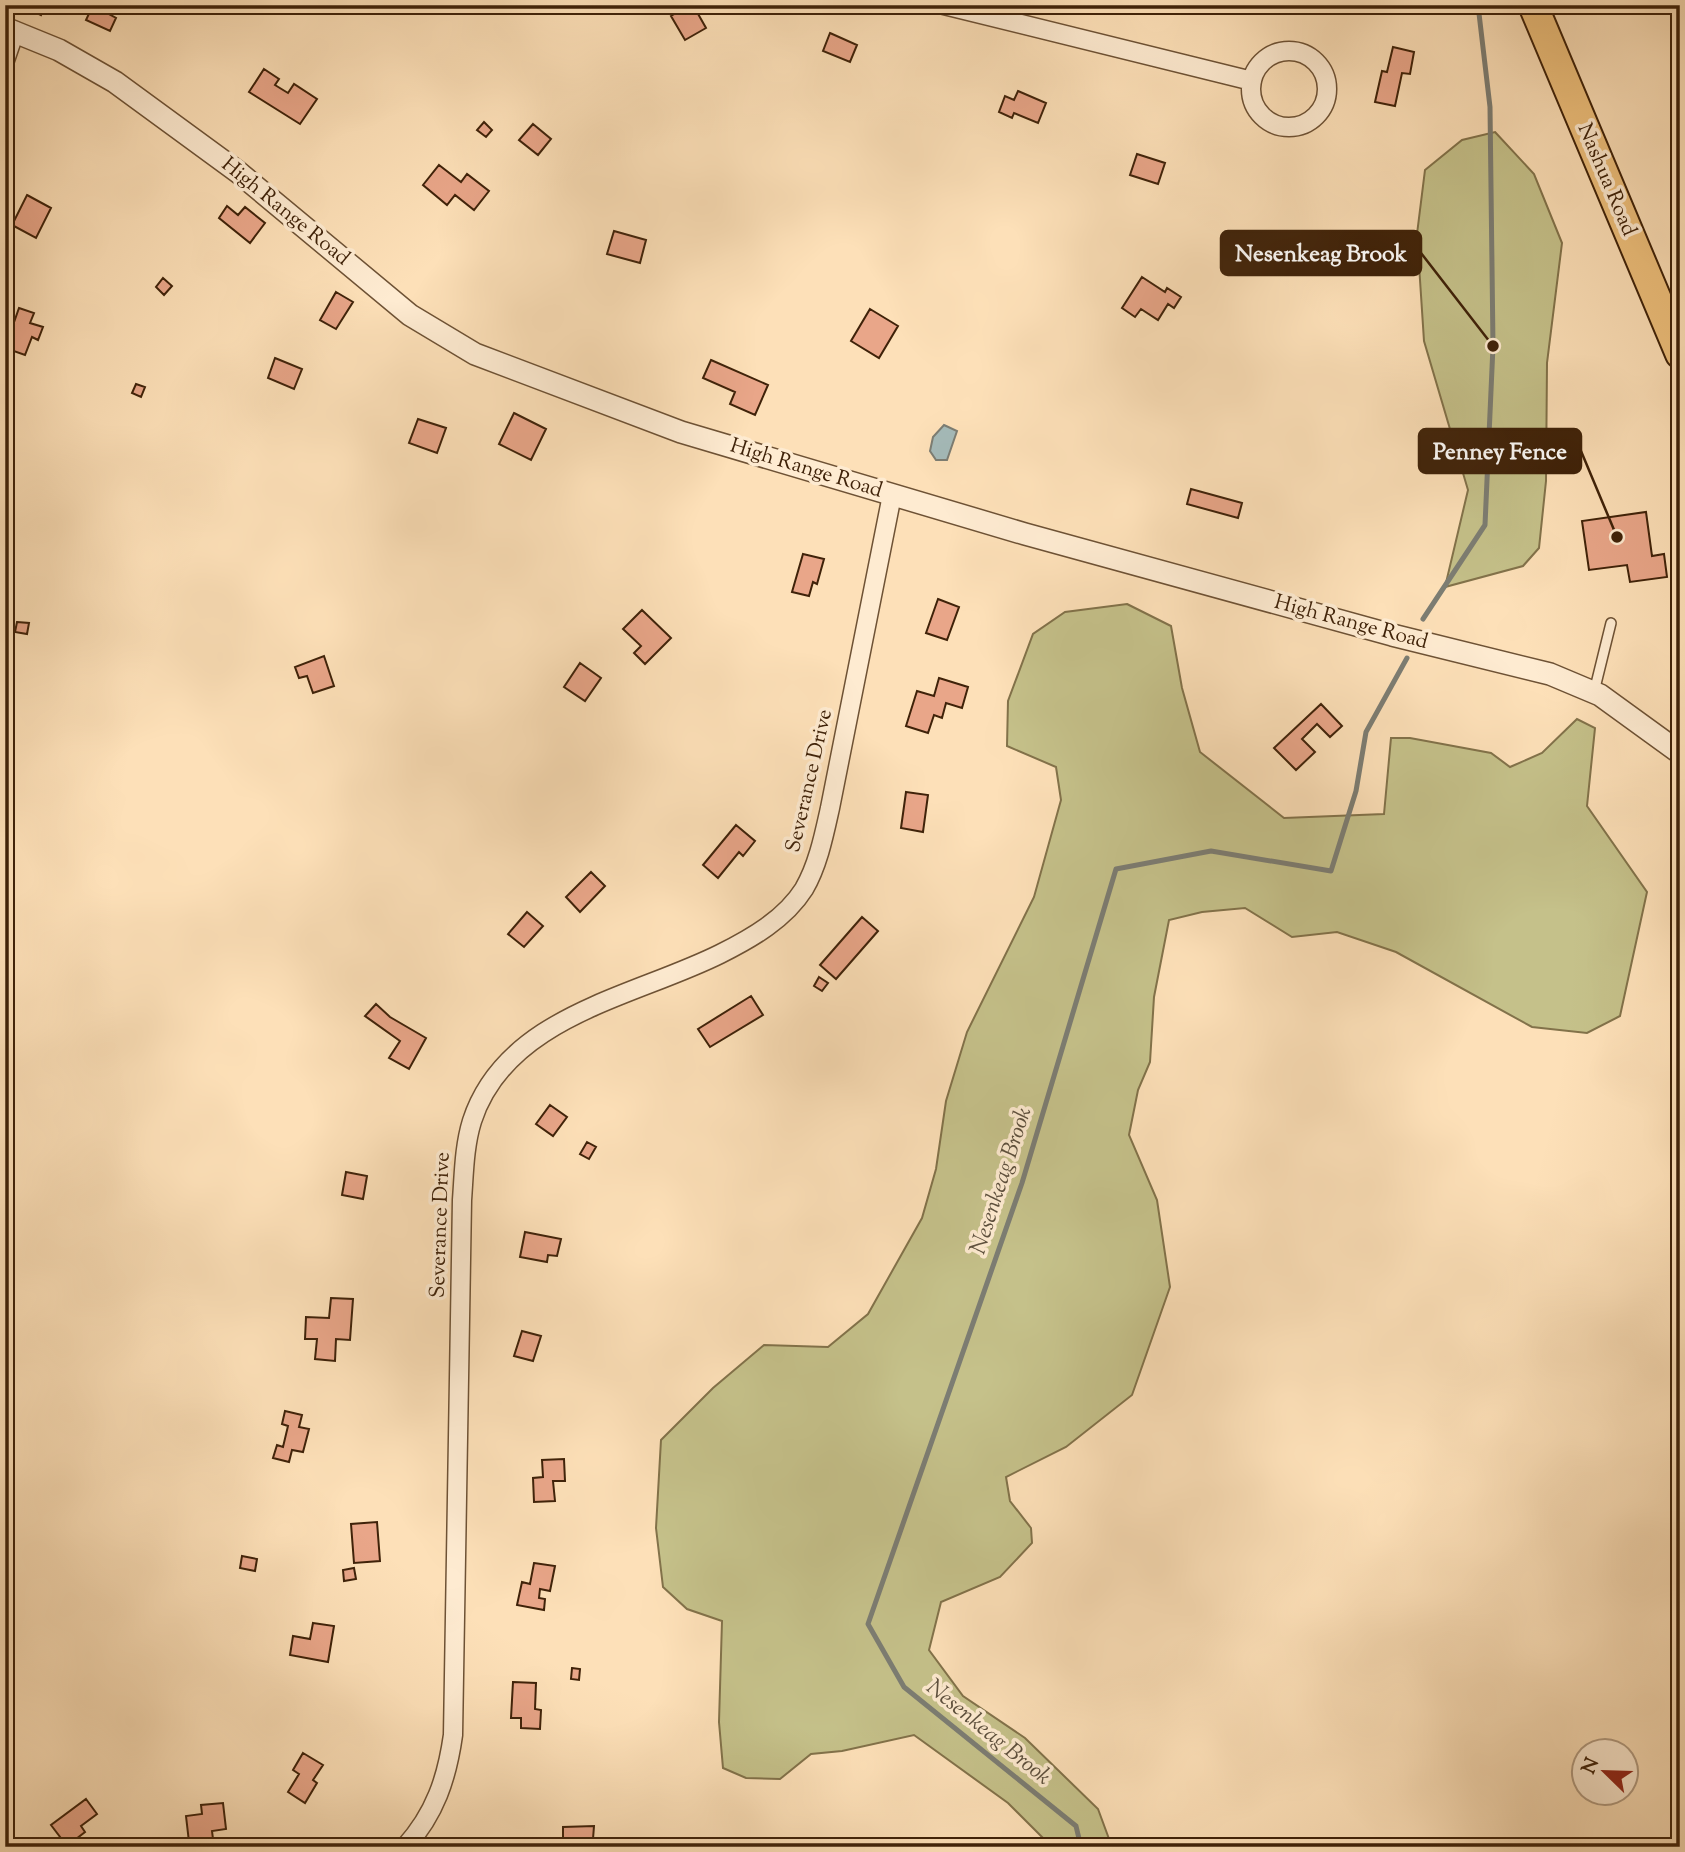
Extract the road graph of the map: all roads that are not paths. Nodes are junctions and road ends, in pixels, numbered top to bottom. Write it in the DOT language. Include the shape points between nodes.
graph roads {
  1 [pos="944,5"];
  2 [pos="1533,5"];
  3 [pos="10,29"];
  4 [pos="5,60"];
  5 [pos="1252,81"];
  6 [pos="1680,354"];
  7 [pos="892,495"];
  8 [pos="1612,623"];
  9 [pos="1594,692"];
  10 [pos="1680,752"];
  11 [pos="405,1847"];
  1 -- 5 [label="street"];
  2 -- 6 [label="main road, Nashua Road"];
  3 -- 4 [label="street"];
  3 -- 7 [label="street, High Range Road" via="115,82 238,172 410,315 475,354 681,432"];
  5 -- 5 [label="street" via="1255,105 1262,116 1284,127 1308,122 1318,114 1328,91 1321,67 1301,52 1288,50 1265,59"];
  7 -- 9 [label="street, High Range Road" via="1392,635 1525,666"];
  7 -- 11 [label="street, Severance Drive" via="831,808 804,889 777,919 744,942 579,1013 528,1044 488,1086 472,1122 462,1200 453,1735 438,1797 428,1819"];
  8 -- 9 [label="lane"];
  9 -- 10 [label="street, High Range Road"];
}
